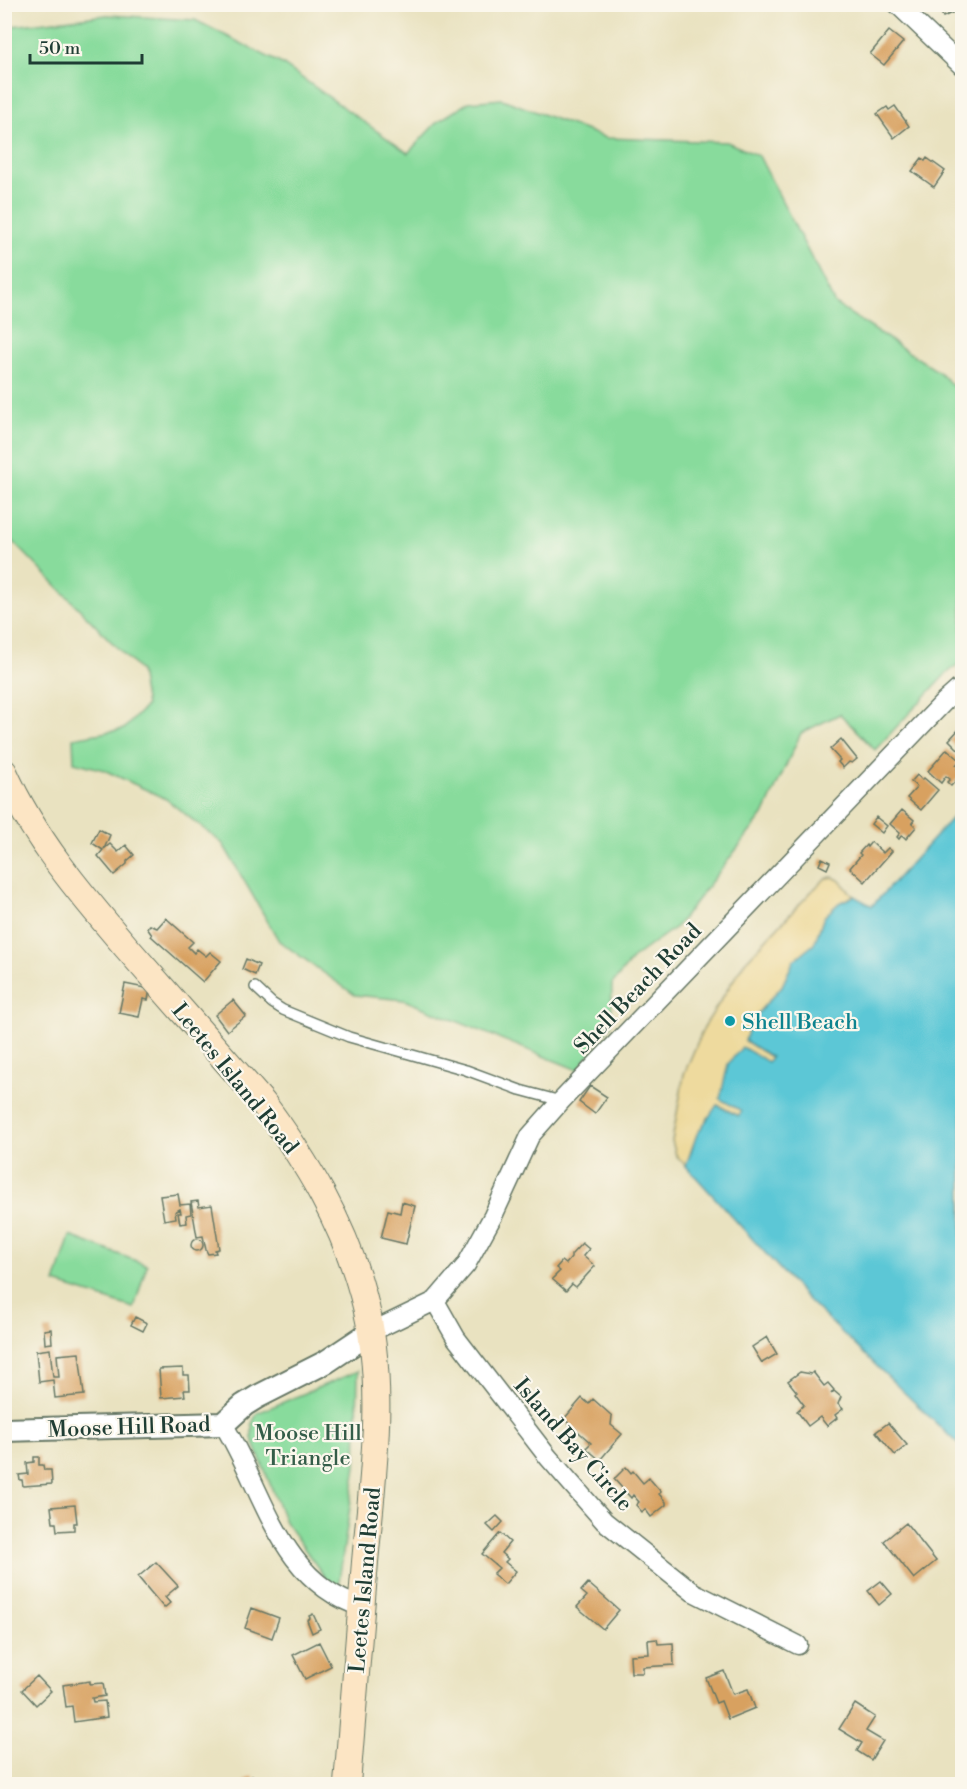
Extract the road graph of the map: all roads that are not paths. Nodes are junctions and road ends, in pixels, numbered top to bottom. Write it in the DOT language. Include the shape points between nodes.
graph roads {
  1 [pos="897,4"];
  2 [pos="963,66"];
  3 [pos="963,686"];
  4 [pos="4,772"];
  5 [pos="255,987"];
  6 [pos="561,1101"];
  7 [pos="435,1301"];
  8 [pos="371,1332"];
  9 [pos="223,1424"];
  10 [pos="4,1430"];
  11 [pos="362,1607"];
  12 [pos="798,1645"];
  13 [pos="347,1785"];
  1 -- 2 [label="street"];
  3 -- 6 [label="street, Shell Beach Road"];
  4 -- 8 [label="main road, Leetes Island Road" via="33,827 74,886 263,1103 295,1147 343,1236 364,1297"];
  5 -- 6 [label="lane" via="283,1010 349,1037"];
  6 -- 7 [label="street, Shell Beach Road" via="530,1136 466,1265"];
  7 -- 8 [label="street, Shell Beach Road"];
  7 -- 12 [label="street, Island Bay Circle" via="456,1338 540,1448 604,1521 693,1592"];
  8 -- 9 [label="street, Moose Hill Road" via="326,1362 256,1397"];
  8 -- 11 [label="main road, Leetes Island Road" via="377,1402"];
  9 -- 10 [label="street, Moose Hill Road"];
  9 -- 11 [label="street" via="290,1553 332,1594"];
  11 -- 13 [label="main road, Leetes Island Road"];
}
